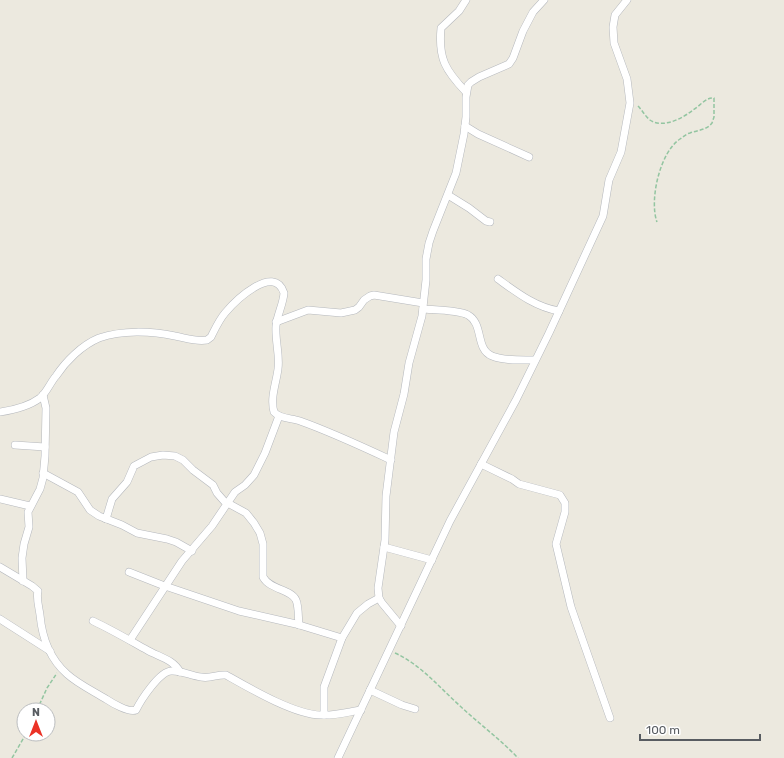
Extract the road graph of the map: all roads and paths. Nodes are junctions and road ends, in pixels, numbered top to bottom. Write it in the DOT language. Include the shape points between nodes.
graph roads {
  1 [pos="466,0"];
  2 [pos="544,0"];
  3 [pos="627,0"];
  4 [pos="466,92"];
  5 [pos="630,103"];
  6 [pos="465,126"];
  7 [pos="529,157"];
  8 [pos="448,195"];
  9 [pos="490,222"];
  10 [pos="657,222"];
  11 [pos="498,279"];
  12 [pos="423,306"];
  13 [pos="559,311"];
  14 [pos="276,322"];
  15 [pos="535,360"];
  16 [pos="43,395"];
  17 [pos="0,412"];
  18 [pos="279,416"];
  19 [pos="15,445"];
  20 [pos="45,446"];
  21 [pos="391,460"];
  22 [pos="481,464"];
  23 [pos="43,473"];
  24 [pos="0,499"];
  25 [pos="227,504"];
  26 [pos="30,506"];
  27 [pos="106,519"];
  28 [pos="384,547"];
  29 [pos="192,551"];
  30 [pos="432,560"];
  31 [pos="0,567"];
  32 [pos="129,572"];
  33 [pos="23,581"];
  34 [pos="166,587"];
  35 [pos="379,598"];
  36 [pos="0,619"];
  37 [pos="93,621"];
  38 [pos="299,625"];
  39 [pos="401,626"];
  40 [pos="342,638"];
  41 [pos="130,640"];
  42 [pos="50,651"];
  43 [pos="390,651"];
  44 [pos="61,668"];
  45 [pos="180,672"];
  46 [pos="370,690"];
  47 [pos="40,702"];
  48 [pos="415,709"];
  49 [pos="361,710"];
  50 [pos="324,715"];
  51 [pos="610,718"];
  52 [pos="21,742"];
  53 [pos="12,758"];
  54 [pos="338,758"];
  55 [pos="518,758"];
  1 -- 4 [label="street" via="459,11 441,28 441,34 444,63 448,72"];
  2 -- 4 [label="street" via="533,12 509,64 471,82"];
  3 -- 5 [label="street" via="615,15 612,27"];
  4 -- 6 [label="street"];
  5 -- 10 [label="path" via="637,105 650,120 660,123 672,122 708,99 714,98 714,117 711,125 689,133 673,144 660,169 654,198"];
  5 -- 13 [label="street" via="622,152 609,180 603,216"];
  6 -- 7 [label="street"];
  6 -- 8 [label="street" via="456,173"];
  8 -- 9 [label="street"];
  8 -- 12 [label="street" via="429,243"];
  11 -- 13 [label="street" via="542,307"];
  12 -- 14 [label="street" via="374,295 355,310 341,313 308,310"];
  12 -- 15 [label="street" via="467,315 476,323 484,350 493,357"];
  12 -- 21 [label="street" via="397,420"];
  13 -- 15 [label="street"];
  14 -- 16 [label="street" via="284,293 277,283 266,282 253,288 226,312 207,340 149,333 123,333 100,338 86,345 56,375"];
  14 -- 18 [label="street" via="278,368 273,405 274,412"];
  15 -- 22 [label="street"];
  16 -- 17 [label="street" via="24,407"];
  16 -- 20 [label="street" via="46,408"];
  18 -- 21 [label="street" via="306,423"];
  18 -- 25 [label="street" via="266,453 254,475 235,492"];
  19 -- 20 [label="street"];
  20 -- 23 [label="street"];
  21 -- 28 [label="street" via="386,496"];
  22 -- 30 [label="street"];
  22 -- 51 [label="street" via="519,484 560,495 564,499 565,512 556,544 571,607"];
  23 -- 26 [label="street" via="41,487"];
  23 -- 27 [label="street" via="78,492 90,510"];
  24 -- 26 [label="street"];
  25 -- 27 [label="street" via="213,484 183,460 163,455 144,459 134,466 127,482 112,499"];
  25 -- 29 [label="street"];
  25 -- 38 [label="street" via="246,513 260,533 264,549 263,577 270,584 294,597"];
  26 -- 33 [label="street" via="29,527 22,558"];
  27 -- 29 [label="street" via="137,533 167,539"];
  28 -- 30 [label="street"];
  28 -- 35 [label="street"];
  29 -- 34 [label="street" via="182,561"];
  30 -- 39 [label="street"];
  31 -- 33 [label="street"];
  32 -- 34 [label="street"];
  33 -- 42 [label="street" via="38,591 41,631"];
  34 -- 38 [label="street" via="239,611"];
  34 -- 41 [label="street"];
  35 -- 39 [label="street"];
  35 -- 40 [label="street" via="357,613"];
  36 -- 42 [label="street"];
  37 -- 41 [label="street"];
  38 -- 40 [label="street"];
  39 -- 43 [label="street"];
  40 -- 50 [label="street" via="324,687"];
  41 -- 45 [label="street" via="171,661"];
  42 -- 44 [label="street"];
  43 -- 46 [label="street"];
  43 -- 55 [label="path" via="404,657 430,676"];
  44 -- 45 [label="street" via="112,704 133,712 152,684 163,674 170,671"];
  44 -- 47 [label="path" via="46,688"];
  45 -- 50 [label="street" via="210,678 226,675 296,710"];
  46 -- 48 [label="street"];
  46 -- 49 [label="street"];
  49 -- 50 [label="street"];
  49 -- 54 [label="street"];
  52 -- 53 [label="path"];
}
